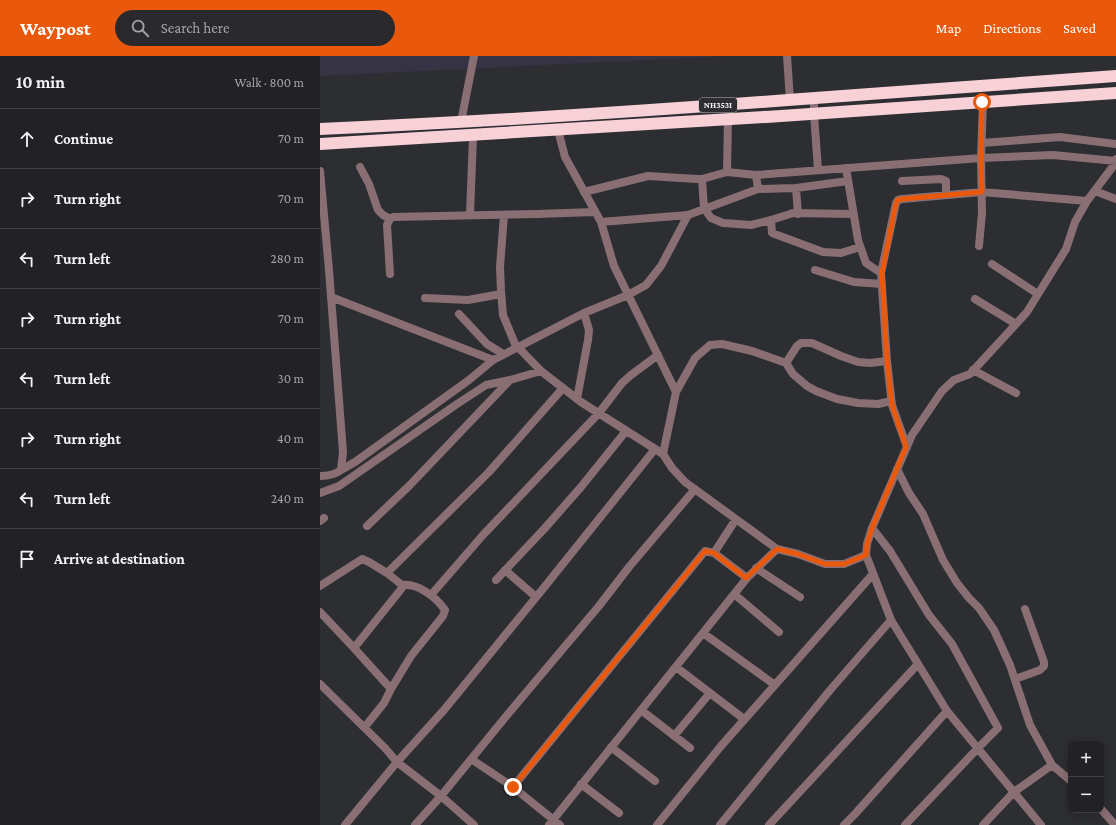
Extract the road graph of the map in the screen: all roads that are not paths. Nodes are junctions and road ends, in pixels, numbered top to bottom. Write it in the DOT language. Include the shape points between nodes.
graph roads {
  1 [pos="474,56"];
  2 [pos="787,56"];
  3 [pos="1116,76"];
  4 [pos="1116,93"];
  5 [pos="814,98"];
  6 [pos="790,100"];
  7 [pos="982,102"];
  8 [pos="814,114"];
  9 [pos="728,119"];
  10 [pos="461,122"];
  11 [pos="320,129"];
  12 [pos="558,130"];
  13 [pos="473,136"];
  14 [pos="982,143"];
  15 [pos="320,144"];
  16 [pos="1116,144"];
  17 [pos="981,158"];
  18 [pos="1116,161"];
  19 [pos="360,167"];
  20 [pos="846,168"];
  21 [pos="818,170"];
  22 [pos="320,171"];
  23 [pos="727,172"];
  24 [pos="756,174"];
  25 [pos="702,179"];
  26 [pos="848,180"];
  27 [pos="902,181"];
  28 [pos="796,188"];
  29 [pos="758,189"];
  30 [pos="1095,191"];
  31 [pos="584,192"];
  32 [pos="982,192"];
  33 [pos="946,195"];
  34 [pos="1116,199"];
  35 [pos="1087,201"];
  36 [pos="704,208"];
  37 [pos="595,212"];
  38 [pos="798,214"];
  39 [pos="853,214"];
  40 [pos="470,215"];
  41 [pos="504,215"];
  42 [pos="688,215"];
  43 [pos="390,218"];
  44 [pos="771,220"];
  45 [pos="601,222"];
  46 [pos="979,246"];
  47 [pos="860,247"];
  48 [pos="992,264"];
  49 [pos="815,270"];
  50 [pos="882,273"];
  51 [pos="390,274"];
  52 [pos="882,284"];
  53 [pos="501,294"];
  54 [pos="1038,294"];
  55 [pos="628,295"];
  56 [pos="331,297"];
  57 [pos="425,298"];
  58 [pos="975,299"];
  59 [pos="584,313"];
  60 [pos="459,314"];
  61 [pos="1016,324"];
  62 [pos="518,347"];
  63 [pos="503,354"];
  64 [pos="658,355"];
  65 [pos="493,360"];
  66 [pos="887,361"];
  67 [pos="786,363"];
  68 [pos="973,370"];
  69 [pos="541,371"];
  70 [pos="510,380"];
  71 [pos="564,388"];
  72 [pos="676,392"];
  73 [pos="1016,393"];
  74 [pos="577,399"];
  75 [pos="891,401"];
  76 [pos="599,413"];
  77 [pos="626,431"];
  78 [pos="906,447"];
  79 [pos="655,448"];
  80 [pos="664,454"];
  81 [pos="897,469"];
  82 [pos="341,470"];
  83 [pos="320,476"];
  84 [pos="695,489"];
  85 [pos="320,494"];
  86 [pos="736,519"];
  87 [pos="367,526"];
  88 [pos="872,528"];
  89 [pos="777,549"];
  90 [pos="714,553"];
  91 [pos="866,555"];
  92 [pos="756,568"];
  93 [pos="505,570"];
  94 [pos="387,573"];
  95 [pos="873,574"];
  96 [pos="746,578"];
  97 [pos="496,580"];
  98 [pos="402,585"];
  99 [pos="320,586"];
  100 [pos="734,594"];
  101 [pos="431,595"];
  102 [pos="800,597"];
  103 [pos="536,598"];
  104 [pos="1024,609"];
  105 [pos="320,612"];
  106 [pos="891,620"];
  107 [pos="780,632"];
  108 [pos="703,633"];
  109 [pos="354,648"];
  110 [pos="918,664"];
  111 [pos="676,667"];
  112 [pos="1015,678"];
  113 [pos="320,684"];
  114 [pos="775,685"];
  115 [pos="391,689"];
  116 [pos="710,693"];
  117 [pos="641,710"];
  118 [pos="947,711"];
  119 [pos="744,720"];
  120 [pos="368,723"];
  121 [pos="674,736"];
  122 [pos="611,747"];
  123 [pos="690,748"];
  124 [pos="978,748"];
  125 [pos="471,759"];
  126 [pos="397,762"];
  127 [pos="1052,765"];
  128 [pos="1068,778"];
  129 [pos="655,781"];
  130 [pos="581,784"];
  131 [pos="513,787"];
  132 [pos="1014,792"];
  133 [pos="441,796"];
  134 [pos="1104,812"];
  135 [pos="619,813"];
  136 [pos="554,823"];
  137 [pos="345,825"];
  138 [pos="415,825"];
  139 [pos="474,825"];
  140 [pos="657,825"];
  141 [pos="720,825"];
  142 [pos="769,825"];
  143 [pos="844,825"];
  144 [pos="906,825"];
  145 [pos="983,825"];
  146 [pos="1041,825"];
  147 [pos="1115,825"];
  1 -- 10 [label="street"];
  2 -- 6 [label="street"];
  3 -- 5 [label="highway, NH353I"];
  4 -- 7 [label="highway, NH353I"];
  5 -- 6 [label="highway, NH353I"];
  5 -- 8 [label="street"];
  6 -- 10 [label="highway, NH353I"];
  7 -- 8 [label="highway, NH353I"];
  7 -- 14 [label="street"];
  8 -- 9 [label="highway, NH353I"];
  8 -- 21 [label="street"];
  9 -- 12 [label="highway, NH353I"];
  9 -- 23 [label="street"];
  10 -- 11 [label="highway, NH353I"];
  12 -- 13 [label="highway, NH353I"];
  12 -- 31 [label="street" via="565,157"];
  13 -- 15 [label="highway, NH353I"];
  13 -- 40 [label="street"];
  14 -- 16 [label="street" via="1060,137"];
  14 -- 17 [label="street"];
  17 -- 18 [label="street" via="1053,155"];
  17 -- 20 [label="street"];
  17 -- 32 [label="street"];
  18 -- 30 [label="street"];
  19 -- 43 [label="street" via="378,210"];
  20 -- 21 [label="street"];
  20 -- 26 [label="street"];
  21 -- 24 [label="street"];
  22 -- 56 [label="street"];
  23 -- 24 [label="street"];
  23 -- 25 [label="street"];
  24 -- 29 [label="street"];
  25 -- 31 [label="street" via="648,176"];
  25 -- 36 [label="street"];
  26 -- 28 [label="street"];
  26 -- 39 [label="street"];
  27 -- 33 [label="street" via="941,178 946,181"];
  28 -- 29 [label="street"];
  28 -- 38 [label="street"];
  29 -- 36 [label="street"];
  30 -- 34 [label="street"];
  30 -- 35 [label="street"];
  31 -- 37 [label="street"];
  32 -- 33 [label="street"];
  32 -- 35 [label="street"];
  32 -- 46 [label="street"];
  33 -- 50 [label="street" via="898,200"];
  35 -- 54 [label="street" via="1075,222 1066,249"];
  36 -- 42 [label="street"];
  36 -- 44 [label="street" via="711,218 723,223 751,225"];
  37 -- 41 [label="street"];
  37 -- 45 [label="street"];
  38 -- 39 [label="street"];
  38 -- 44 [label="street"];
  39 -- 47 [label="street"];
  40 -- 41 [label="street"];
  40 -- 43 [label="street"];
  41 -- 53 [label="street" via="500,266"];
  42 -- 45 [label="street"];
  42 -- 55 [label="street" via="661,266 646,285"];
  43 -- 51 [label="street" via="387,225"];
  44 -- 47 [label="street" via="772,233 823,252 841,253"];
  45 -- 55 [label="street" via="614,266"];
  47 -- 50 [label="street" via="866,262"];
  48 -- 54 [label="street"];
  49 -- 52 [label="street" via="854,282"];
  50 -- 52 [label="street"];
  52 -- 66 [label="street"];
  53 -- 57 [label="street" via="468,300"];
  53 -- 62 [label="street" via="503,315"];
  54 -- 61 [label="street"];
  55 -- 59 [label="street"];
  55 -- 64 [label="street"];
  56 -- 65 [label="street"];
  56 -- 82 [label="street" via="343,452"];
  58 -- 61 [label="street"];
  59 -- 62 [label="street"];
  59 -- 74 [label="street" via="589,330"];
  60 -- 63 [label="street" via="484,341"];
  61 -- 68 [label="street"];
  62 -- 63 [label="street"];
  62 -- 69 [label="street"];
  63 -- 65 [label="street"];
  64 -- 72 [label="street"];
  64 -- 76 [label="street" via="626,380"];
  65 -- 82 [label="street"];
  66 -- 67 [label="street" via="858,362 812,343 801,343"];
  66 -- 75 [label="street"];
  67 -- 72 [label="street" via="752,351 722,344 710,345 695,358"];
  67 -- 75 [label="street" via="793,374 807,386 837,399 878,404"];
  68 -- 73 [label="street"];
  68 -- 78 [label="street" via="970,374 954,380 942,391"];
  69 -- 70 [label="street"];
  69 -- 71 [label="street"];
  70 -- 85 [label="street" via="486,385 339,486"];
  70 -- 87 [label="street" via="409,486"];
  71 -- 74 [label="street"];
  71 -- 94 [label="street" via="489,472"];
  72 -- 80 [label="street"];
  74 -- 76 [label="street"];
  75 -- 78 [label="street"];
  76 -- 77 [label="street"];
  76 -- 101 [label="street" via="482,535"];
  77 -- 79 [label="street"];
  77 -- 93 [label="street" via="581,487"];
  78 -- 81 [label="street"];
  79 -- 80 [label="street"];
  79 -- 103 [label="street"];
  80 -- 84 [label="street" via="672,468"];
  81 -- 88 [label="street"];
  81 -- 112 [label="street" via="923,514 950,572 994,630"];
  82 -- 83 [label="street"];
  84 -- 86 [label="street"];
  84 -- 125 [label="street"];
  86 -- 89 [label="street"];
  86 -- 90 [label="street"];
  88 -- 91 [label="street"];
  88 -- 124 [label="street" via="890,551 929,615 952,644 998,728"];
  89 -- 91 [label="street" via="825,564 844,564"];
  89 -- 92 [label="street"];
  90 -- 96 [label="street"];
  90 -- 131 [label="street" via="705,551"];
  91 -- 95 [label="street"];
  92 -- 96 [label="street"];
  92 -- 102 [label="street"];
  93 -- 97 [label="street"];
  93 -- 103 [label="street"];
  94 -- 98 [label="street"];
  94 -- 99 [label="street" via="362,559"];
  95 -- 106 [label="street"];
  95 -- 114 [label="street"];
  96 -- 100 [label="street"];
  98 -- 101 [label="street" via="415,586"];
  98 -- 109 [label="street" via="400,591"];
  100 -- 107 [label="street"];
  100 -- 108 [label="street"];
  101 -- 115 [label="street" via="445,610 443,616 411,656"];
  103 -- 126 [label="street" via="444,710"];
  104 -- 112 [label="street" via="1044,666 1040,670"];
  105 -- 109 [label="street"];
  106 -- 110 [label="street"];
  106 -- 141 [label="street"];
  108 -- 111 [label="street"];
  108 -- 114 [label="street"];
  109 -- 115 [label="street"];
  110 -- 118 [label="street"];
  110 -- 142 [label="street"];
  111 -- 116 [label="street"];
  111 -- 117 [label="street"];
  112 -- 127 [label="street" via="1030,725"];
  113 -- 126 [label="street"];
  114 -- 119 [label="street"];
  115 -- 120 [label="street" via="384,703"];
  116 -- 119 [label="street"];
  116 -- 121 [label="street"];
  117 -- 121 [label="street"];
  117 -- 122 [label="street"];
  118 -- 124 [label="street"];
  118 -- 143 [label="street"];
  119 -- 140 [label="street"];
  121 -- 123 [label="street"];
  122 -- 129 [label="street"];
  122 -- 130 [label="street"];
  124 -- 132 [label="street"];
  124 -- 144 [label="street"];
  125 -- 131 [label="street"];
  125 -- 133 [label="street"];
  126 -- 133 [label="street"];
  126 -- 137 [label="street"];
  127 -- 128 [label="street"];
  127 -- 132 [label="street"];
  130 -- 135 [label="street"];
  130 -- 136 [label="street"];
  131 -- 136 [label="street"];
  132 -- 145 [label="street"];
  132 -- 146 [label="street"];
  133 -- 138 [label="street"];
  133 -- 139 [label="street"];
  134 -- 147 [label="street"];
}
